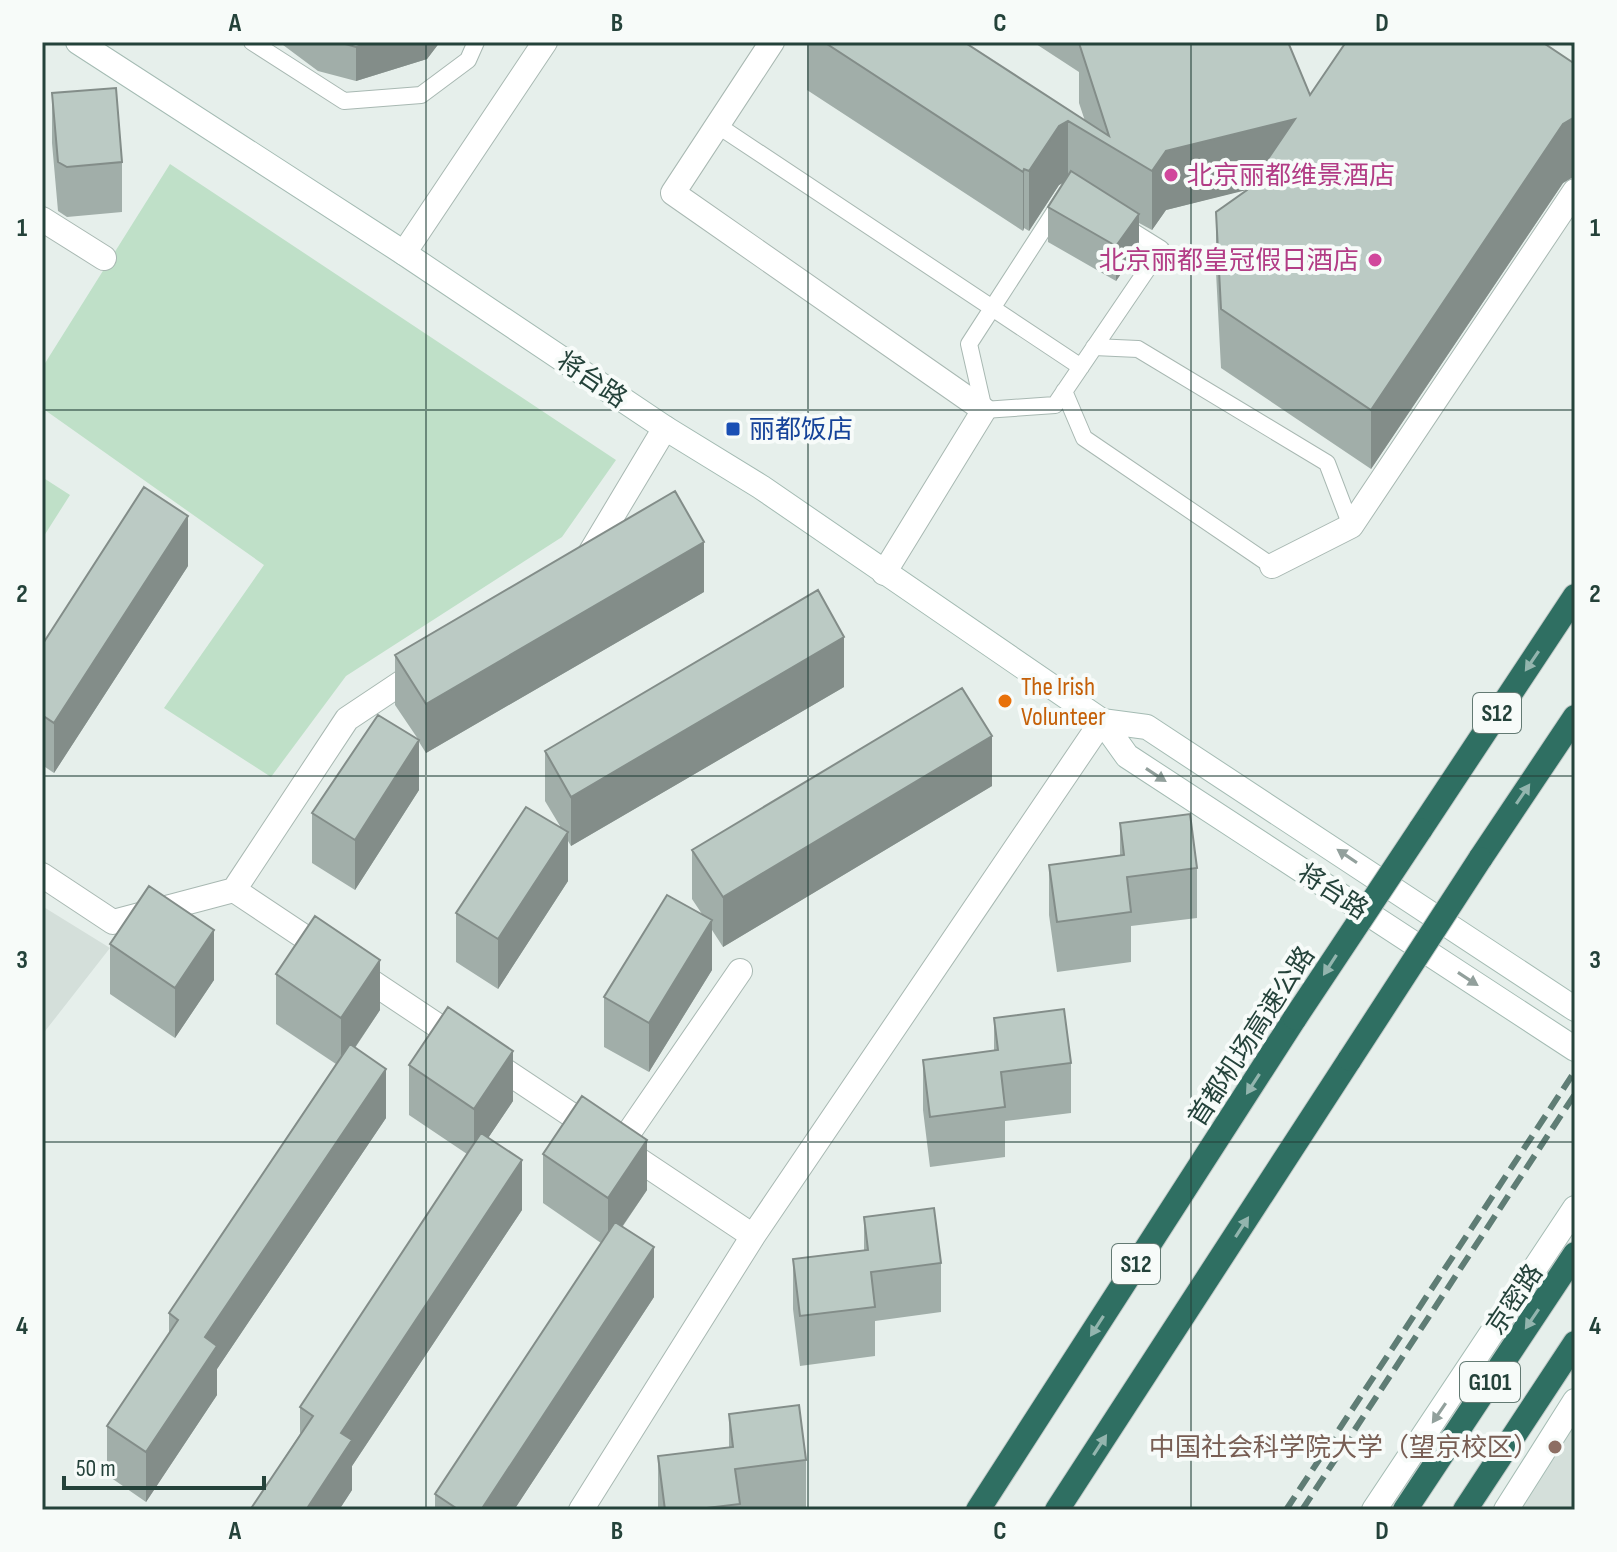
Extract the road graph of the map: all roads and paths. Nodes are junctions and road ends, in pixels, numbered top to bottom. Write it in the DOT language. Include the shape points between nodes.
graph roads {
  1 [pos="78,42"];
  2 [pos="252,42"];
  3 [pos="476,42"];
  4 [pos="545,42"];
  5 [pos="772,42"];
  6 [pos="720,127"];
  7 [pos="1575,191"];
  8 [pos="42,219"];
  9 [pos="404,253"];
  10 [pos="104,258"];
  11 [pos="993,307"];
  12 [pos="1094,347"];
  13 [pos="1081,367"];
  14 [pos="1064,391"];
  15 [pos="984,410"];
  16 [pos="665,428"];
  17 [pos="1351,526"];
  18 [pos="1272,566"];
  19 [pos="884,573"];
  20 [pos="564,574"];
  21 [pos="1575,596"];
  22 [pos="436,659"];
  23 [pos="1575,717"];
  24 [pos="1102,721"];
  25 [pos="42,875"];
  26 [pos="234,890"];
  27 [pos="740,971"];
  28 [pos="1575,1009"];
  29 [pos="1575,1049"];
  30 [pos="619,1147"];
  31 [pos="1575,1208"];
  32 [pos="753,1236"];
  33 [pos="1575,1254"];
  34 [pos="1575,1343"];
  35 [pos="1575,1401"];
  36 [pos="581,1510"];
  37 [pos="978,1510"];
  38 [pos="1057,1510"];
  39 [pos="1374,1510"];
  40 [pos="1405,1510"];
  41 [pos="1465,1510"];
  42 [pos="1506,1510"];
  1 -- 9 [label="street, 将台路"];
  2 -- 3 [label="lane" via="344,101 421,95 468,60"];
  4 -- 9 [label="street"];
  5 -- 6 [label="street"];
  6 -- 11 [label="lane"];
  6 -- 15 [label="street" via="673,193"];
  7 -- 17 [label="street"];
  8 -- 10 [label="street"];
  9 -- 16 [label="street, 将台路"];
  11 -- 12 [label="lane" via="1068,191 1161,249"];
  11 -- 13 [label="lane"];
  11 -- 15 [label="lane" via="969,344"];
  12 -- 13 [label="lane"];
  12 -- 17 [label="lane" via="1138,349 1327,463"];
  13 -- 14 [label="lane"];
  14 -- 15 [label="lane" via="1055,405"];
  14 -- 18 [label="lane" via="1084,438"];
  15 -- 19 [label="street"];
  16 -- 19 [label="street, 将台路"];
  16 -- 20 [label="street" via="589,557"];
  17 -- 18 [label="street"];
  19 -- 24 [label="street, 将台路"];
  21 -- 37 [label="highway, 首都机场高速公路 / S12, one-way, bridge"];
  22 -- 26 [label="street" via="347,719"];
  38 -- 23 [label="highway, S12, one-way, bridge"];
  28 -- 24 [label="street, 将台路, one-way" via="1147,727"];
  24 -- 29 [label="street, 将台路, one-way" via="1127,756"];
  24 -- 32 [label="street"];
  25 -- 26 [label="street" via="113,922"];
  26 -- 30 [label="street"];
  27 -- 30 [label="street"];
  30 -- 32 [label="street"];
  31 -- 39 [label="street, 京密路 / G101, one-way"];
  32 -- 36 [label="street"];
  33 -- 40 [label="highway, G101, one-way"];
  34 -- 41 [label="highway, G101"];
  35 -- 42 [label="street"];
}
